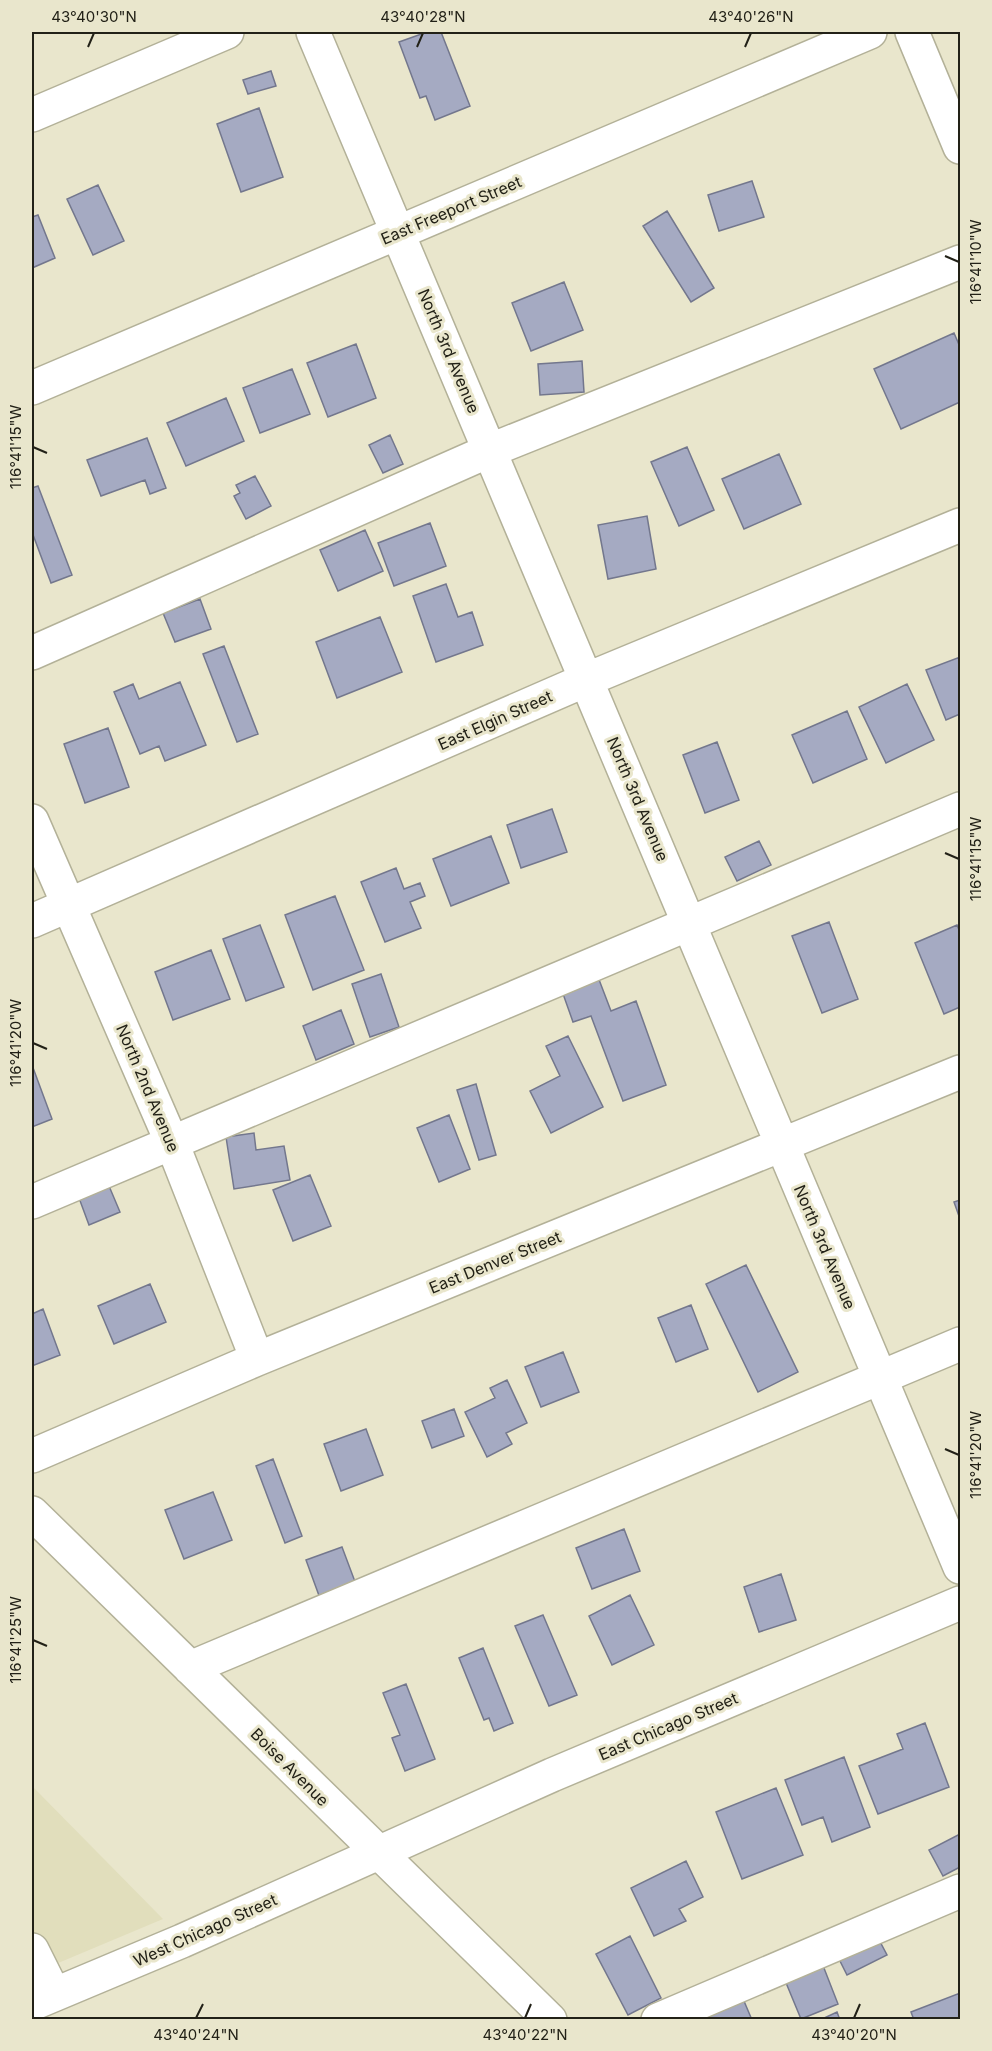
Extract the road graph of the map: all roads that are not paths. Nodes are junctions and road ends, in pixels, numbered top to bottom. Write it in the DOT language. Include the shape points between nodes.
graph roads {
  1 [pos="227,32"];
  2 [pos="313,32"];
  3 [pos="870,32"];
  4 [pos="912,32"];
  5 [pos="32,115"];
  6 [pos="960,147"];
  7 [pos="398,232"];
  8 [pos="960,262"];
  9 [pos="32,388"];
  10 [pos="491,450"];
  11 [pos="960,525"];
  12 [pos="32,653"];
  13 [pos="588,679"];
  14 [pos="960,809"];
  15 [pos="32,821"];
  16 [pos="69,905"];
  17 [pos="32,921"];
  18 [pos="689,923"];
  19 [pos="960,1072"];
  20 [pos="172,1143"];
  21 [pos="782,1145"];
  22 [pos="32,1202"];
  23 [pos="960,1344"];
  24 [pos="257,1359"];
  25 [pos="880,1378"];
  26 [pos="32,1456"];
  27 [pos="32,1513"];
  28 [pos="960,1567"];
  29 [pos="960,1603"];
  30 [pos="190,1668"];
  31 [pos="378,1854"];
  32 [pos="960,1891"];
  33 [pos="32,1950"];
  34 [pos="43,1999"];
  35 [pos="550,2019"];
  36 [pos="658,2019"];
  1 -- 5 [label="street"];
  2 -- 7 [label="street, North 3rd Avenue"];
  3 -- 7 [label="street, East Freeport Street"];
  4 -- 6 [label="street"];
  7 -- 9 [label="street, East Freeport Street"];
  7 -- 10 [label="street, North 3rd Avenue"];
  8 -- 10 [label="street"];
  10 -- 12 [label="street"];
  10 -- 13 [label="street, North 3rd Avenue"];
  11 -- 13 [label="street, East Elgin Street"];
  13 -- 16 [label="street, East Elgin Street"];
  13 -- 18 [label="street, North 3rd Avenue"];
  14 -- 18 [label="street"];
  15 -- 16 [label="street, North 2nd Avenue"];
  16 -- 17 [label="street, East Elgin Street"];
  16 -- 20 [label="street, North 2nd Avenue"];
  18 -- 20 [label="street"];
  18 -- 21 [label="street, North 3rd Avenue"];
  19 -- 21 [label="street, East Denver Street"];
  20 -- 22 [label="street"];
  20 -- 24 [label="street, North 2nd Avenue"];
  21 -- 24 [label="street, East Denver Street"];
  21 -- 25 [label="street, North 3rd Avenue"];
  23 -- 25 [label="street"];
  24 -- 26 [label="street, East Denver Street"];
  25 -- 28 [label="street, North 3rd Avenue"];
  25 -- 30 [label="street"];
  27 -- 30 [label="street, Boise Avenue"];
  29 -- 31 [label="street, East Chicago Street" via="552,1775"];
  30 -- 31 [label="street, Boise Avenue"];
  31 -- 34 [label="street, West Chicago Street"];
  31 -- 35 [label="street, Boise Avenue"];
  32 -- 36 [label="street"];
  33 -- 34 [label="street"];
}
